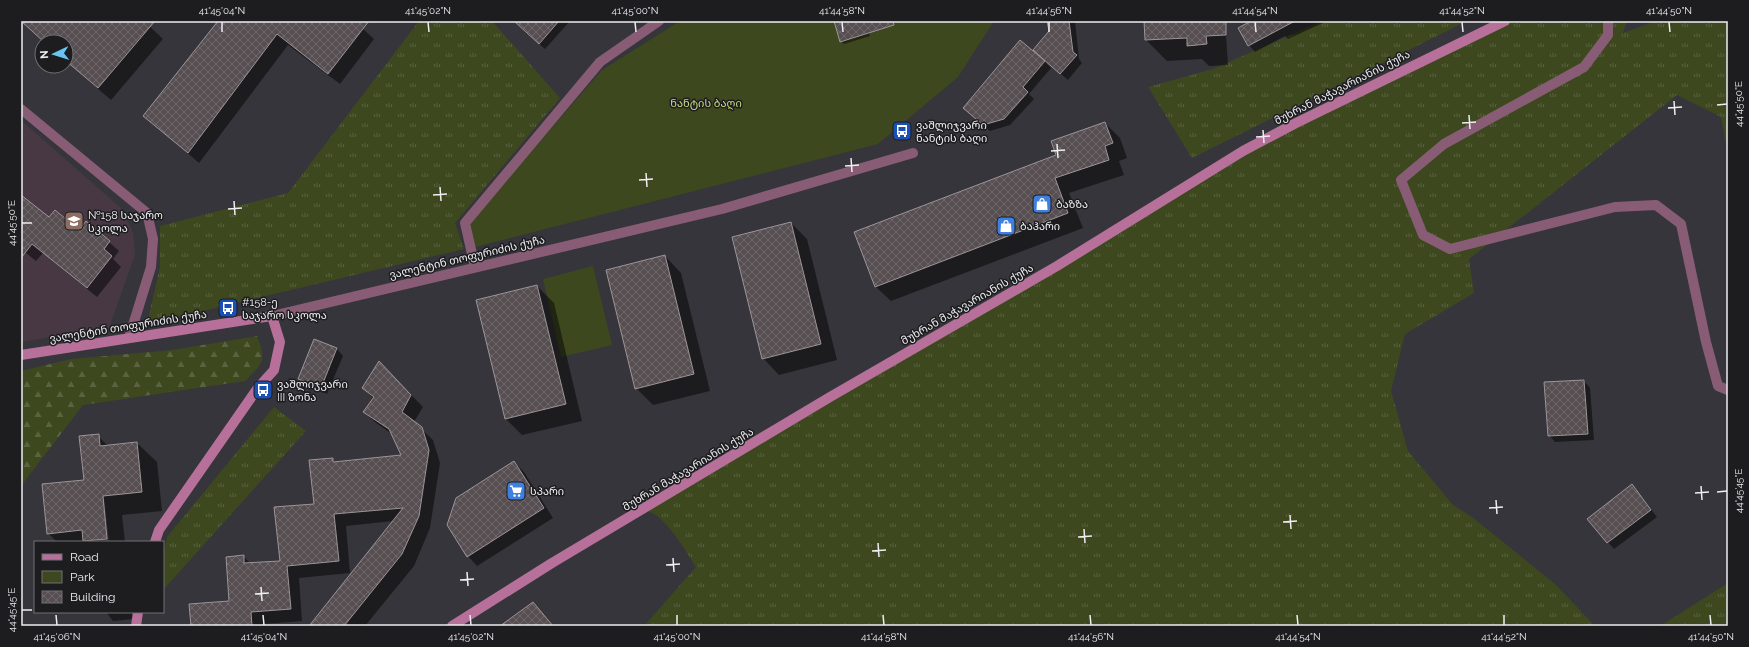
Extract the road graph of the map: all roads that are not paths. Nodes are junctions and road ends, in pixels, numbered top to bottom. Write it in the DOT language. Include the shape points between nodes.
graph roads {
  1 [pos="659,21"];
  2 [pos="1505,21"];
  3 [pos="1608,21"];
  4 [pos="21,109"];
  5 [pos="913,153"];
  6 [pos="475,267"];
  7 [pos="272,316"];
  8 [pos="129,338"];
  9 [pos="21,355"];
  10 [pos="1728,390"];
  11 [pos="156,541"];
  12 [pos="138,613"];
  13 [pos="136,626"];
  14 [pos="452,626"];
  1 -- 6 [label="street" via="600,62 465,223"];
  2 -- 14 [label="main road, მუხრან მაჭავარიანის ქუჩა" via="1317,112 1243,151 1057,266 830,397 552,563"];
  3 -- 10 [label="street" via="1608,35 1584,67 1444,144 1401,180 1423,235 1450,249 1615,207 1656,205 1681,224 1718,386"];
  4 -- 8 [label="street" via="147,213 154,239 151,268"];
  5 -- 6 [label="street, ვალენტინ თოფურიძის ქუჩა" via="722,210"];
  6 -- 7 [label="street, ვალენტინ თოფურიძის ქუჩა"];
  7 -- 8 [label="main road, ვალენტინ თოფურიძის ქუჩა"];
  7 -- 11 [label="main road" via="280,342 274,370 257,389 164,524"];
  8 -- 9 [label="main road, ვალენტინ თოფურიძის ქუჩა"];
  12 -- 13 [label="main road"];
}
